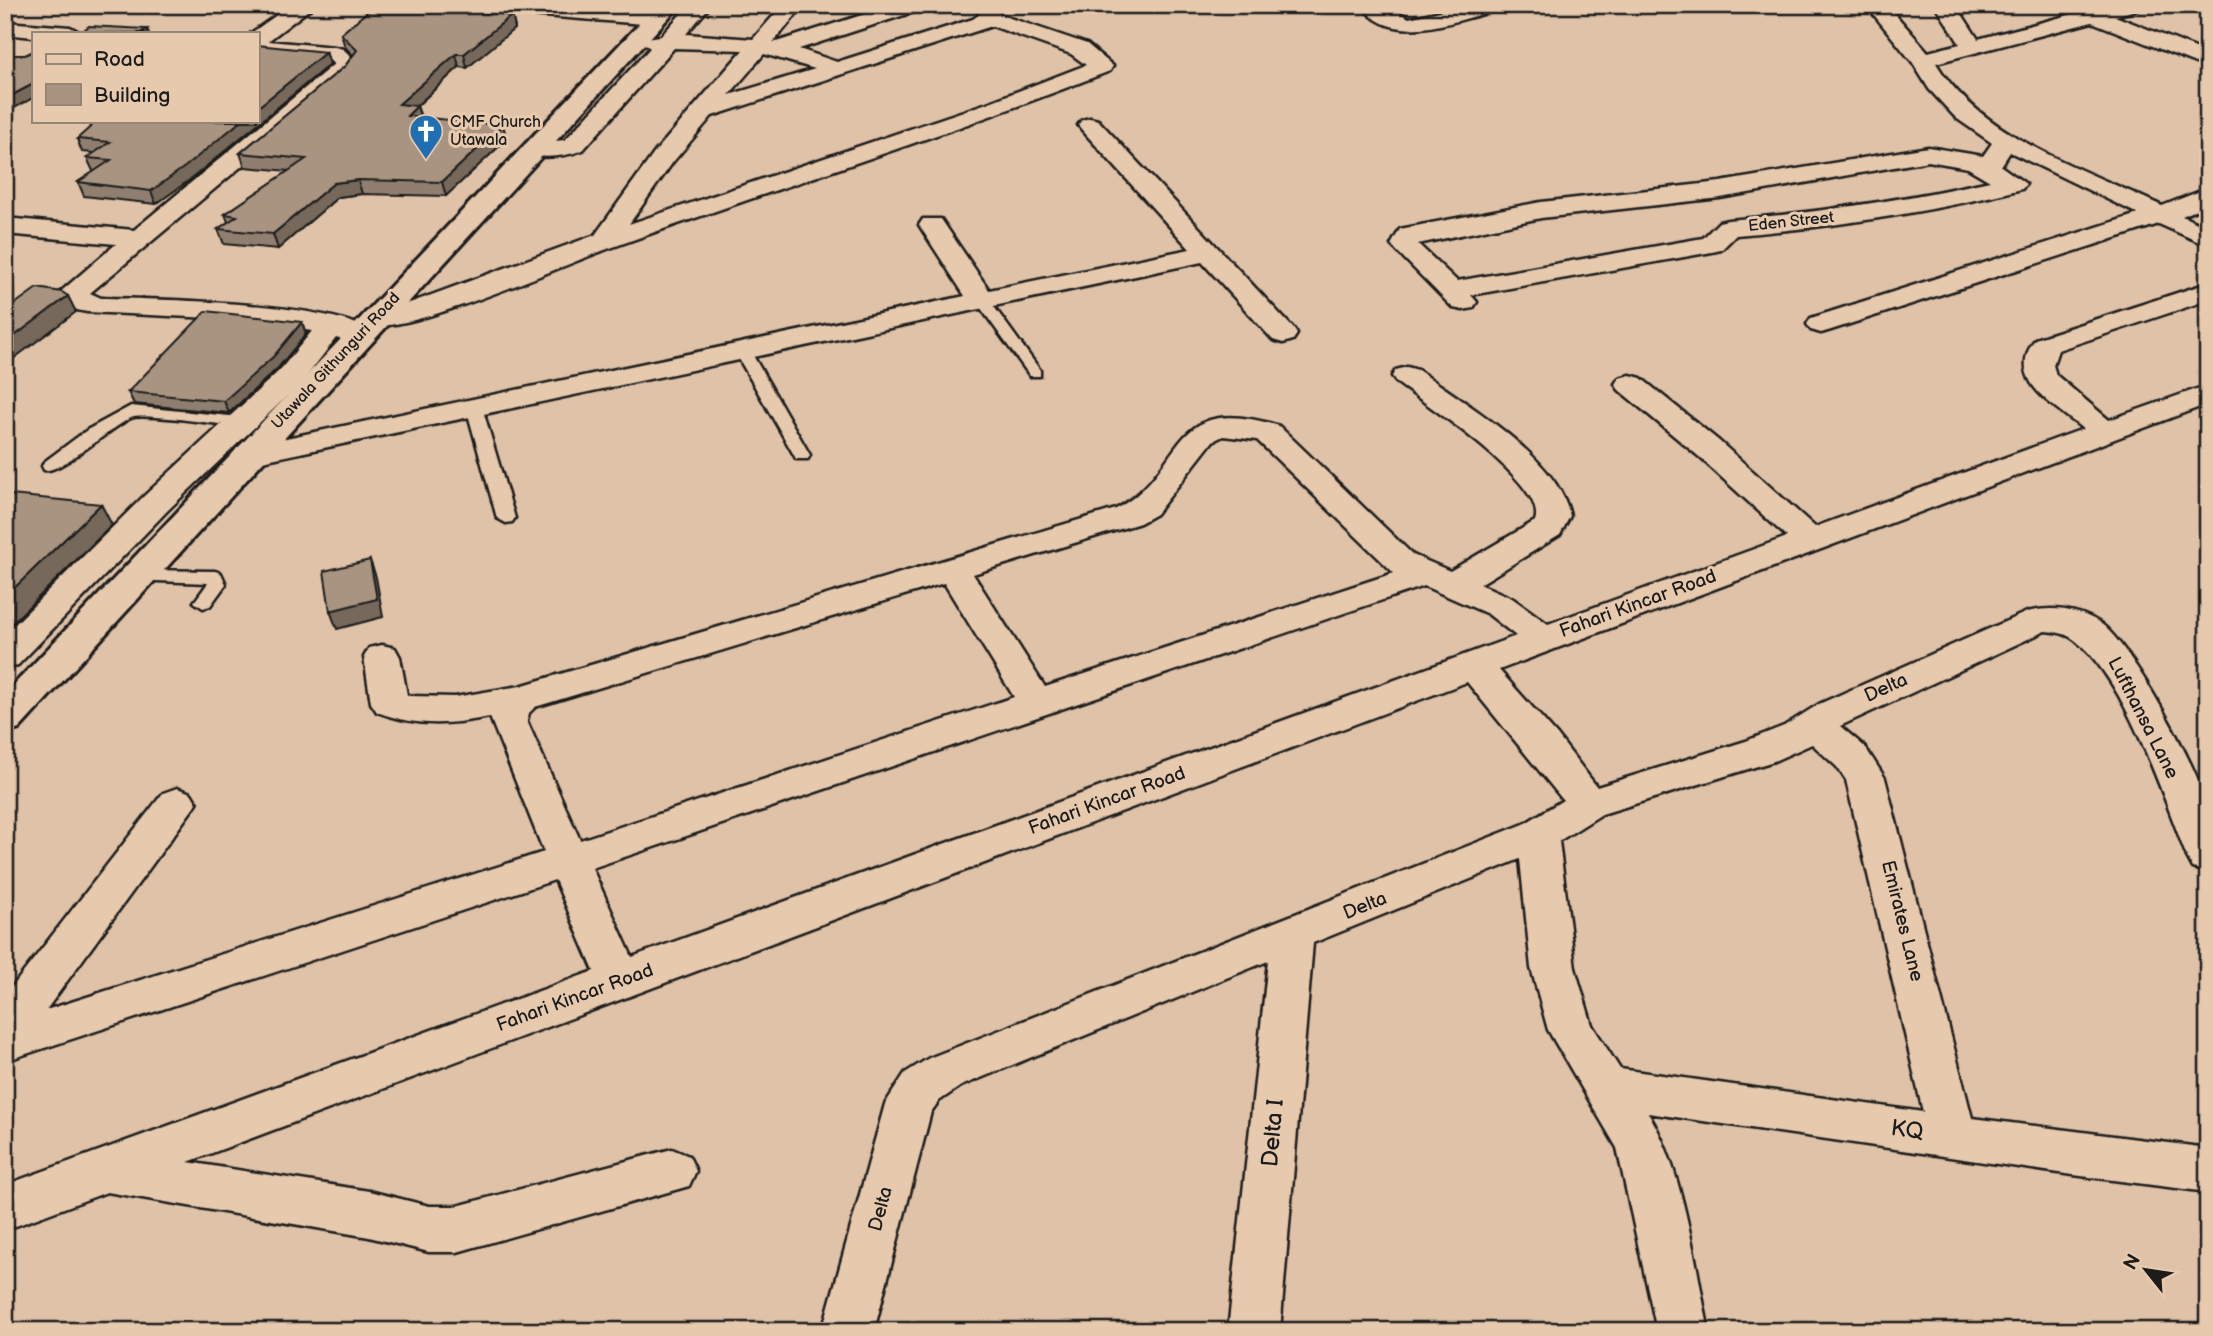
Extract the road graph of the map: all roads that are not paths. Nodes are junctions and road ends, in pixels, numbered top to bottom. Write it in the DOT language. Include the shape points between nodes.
graph roads {
  1 [pos="305,5"];
  2 [pos="481,5"];
  3 [pos="701,5"];
  4 [pos="794,5"];
  5 [pos="916,5"];
  6 [pos="1371,5"];
  7 [pos="1876,5"];
  8 [pos="2132,5"];
  9 [pos="1955,8"];
  10 [pos="1480,9"];
  11 [pos="986,12"];
  12 [pos="2094,15"];
  13 [pos="666,22"];
  14 [pos="5,28"];
  15 [pos="57,32"];
  16 [pos="259,38"];
  17 [pos="259,47"];
  18 [pos="769,47"];
  19 [pos="1973,47"];
  20 [pos="1923,60"];
  21 [pos="2208,61"];
  22 [pos="836,69"];
  23 [pos="590,90"];
  24 [pos="620,92"];
  25 [pos="703,111"];
  26 [pos="1090,125"];
  27 [pos="2005,141"];
  28 [pos="534,149"];
  29 [pos="1977,163"];
  30 [pos="2208,196"];
  31 [pos="2162,215"];
  32 [pos="932,225"];
  33 [pos="5,226"];
  34 [pos="140,238"];
  35 [pos="2208,238"];
  36 [pos="604,241"];
  37 [pos="1207,253"];
  38 [pos="2208,291"];
  39 [pos="982,300"];
  40 [pos="1821,324"];
  41 [pos="355,327"];
  42 [pos="1283,334"];
  43 [pos="743,352"];
  44 [pos="1035,373"];
  45 [pos="1407,376"];
  46 [pos="305,378"];
  47 [pos="1630,384"];
  48 [pos="2208,394"];
  49 [pos="474,407"];
  50 [pos="281,419"];
  51 [pos="241,424"];
  52 [pos="2105,432"];
  53 [pos="248,455"];
  54 [pos="802,455"];
  55 [pos="50,466"];
  56 [pos="156,503"];
  57 [pos="200,508"];
  58 [pos="506,518"];
  59 [pos="1811,541"];
  60 [pos="953,569"];
  61 [pos="137,576"];
  62 [pos="1437,580"];
  63 [pos="203,602"];
  64 [pos="2040,620"];
  65 [pos="1544,639"];
  66 [pos="5,656"];
  67 [pos="383,657"];
  68 [pos="1473,665"];
  69 [pos="522,698"];
  70 [pos="1037,704"];
  71 [pos="5,719"];
  72 [pos="1814,725"];
  73 [pos="177,803"];
  74 [pos="1588,804"];
  75 [pos="1538,835"];
  76 [pos="2208,857"];
  77 [pos="567,860"];
  78 [pos="1292,936"];
  79 [pos="620,981"];
  80 [pos="5,1030"];
  81 [pos="5,1042"];
  82 [pos="1606,1087"];
  83 [pos="1953,1136"];
  84 [pos="107,1170"];
  85 [pos="2208,1170"];
  86 [pos="672,1171"];
  87 [pos="5,1208"];
  88 [pos="848,1331"];
  89 [pos="1254,1331"];
  90 [pos="1683,1331"];
  1 -- 16 [label="street"];
  2 -- 13 [label="street"];
  3 -- 13 [label="street"];
  4 -- 18 [label="street"];
  5 -- 18 [label="street"];
  6 -- 10 [label="street" via="1399,23 1409,24"];
  7 -- 20 [label="street"];
  8 -- 12 [label="street"];
  9 -- 19 [label="street"];
  11 -- 22 [label="street" via="981,24"];
  11 -- 36 [label="street" via="1079,49 1102,66 970,117"];
  12 -- 19 [label="street"];
  12 -- 21 [label="street"];
  13 -- 18 [label="street"];
  13 -- 23 [label="street, Utawala Githunguri Road" via="632,44"];
  13 -- 24 [label="street"];
  14 -- 15 [label="street"];
  17 -- 34 [label="street" via="335,54 347,63"];
  18 -- 22 [label="street"];
  18 -- 25 [label="street"];
  19 -- 20 [label="street"];
  20 -- 27 [label="street" via="1937,84 1964,113"];
  22 -- 25 [label="street"];
  23 -- 24 [label="street"];
  23 -- 28 [label="street, Utawala Githunguri Road"];
  24 -- 28 [label="street" via="574,145"];
  25 -- 36 [label="street"];
  26 -- 37 [label="street"];
  27 -- 29 [label="street" via="1990,164"];
  27 -- 31 [label="street"];
  28 -- 41 [label="street, Utawala Githunguri Road"];
  29 -- 29 [label="street, Eden Street" via="2013,184 1901,208 1728,228 1712,244 1456,296 1404,245 1409,235 1541,210 1720,190 1928,155"];
  30 -- 31 [label="street"];
  31 -- 35 [label="street"];
  31 -- 40 [label="street"];
  32 -- 39 [label="street"];
  33 -- 34 [label="street"];
  34 -- 41 [label="street" via="72,294 87,304 101,306 208,309"];
  36 -- 41 [label="street" via="414,311"];
  37 -- 39 [label="street"];
  37 -- 42 [label="street"];
  38 -- 52 [label="street" via="2045,345 2038,365 2042,379"];
  39 -- 43 [label="street"];
  39 -- 44 [label="lane"];
  41 -- 46 [label="street"];
  43 -- 49 [label="street"];
  43 -- 54 [label="lane"];
  45 -- 62 [label="street" via="1524,466 1555,517 1548,528"];
  46 -- 50 [label="street, Utawala Githunguri Road"];
  46 -- 51 [label="street"];
  47 -- 59 [label="street"];
  48 -- 52 [label="street, Fahari Kincar Road"];
  49 -- 53 [label="street"];
  49 -- 58 [label="lane"];
  50 -- 51 [label="lane"];
  50 -- 53 [label="street, Utawala Githunguri Road"];
  51 -- 55 [label="lane" via="131,411"];
  51 -- 56 [label="street"];
  52 -- 59 [label="street, Fahari Kincar Road"];
  53 -- 57 [label="street, Utawala Githunguri Road"];
  56 -- 57 [label="street"];
  56 -- 66 [label="street"];
  57 -- 61 [label="street, Utawala Githunguri Road"];
  59 -- 65 [label="street, Fahari Kincar Road"];
  60 -- 62 [label="street" via="1128,516 1144,507 1202,434 1234,425 1268,433 1401,563"];
  60 -- 69 [label="street"];
  60 -- 70 [label="street"];
  61 -- 63 [label="lane" via="215,578 217,584"];
  61 -- 71 [label="street, Utawala Githunguri Road"];
  62 -- 65 [label="street" via="1500,606"];
  62 -- 70 [label="street"];
  64 -- 72 [label="street, Delta"];
  64 -- 76 [label="street, Lufthansa Lane" via="2073,623 2113,656 2164,754"];
  65 -- 68 [label="street, Fahari Kincar Road"];
  67 -- 69 [label="street" via="390,703 404,710 435,712"];
  68 -- 74 [label="street"];
  68 -- 79 [label="street, Fahari Kincar Road"];
  69 -- 77 [label="street" via="511,708 508,722"];
  70 -- 77 [label="street"];
  72 -- 74 [label="street, Delta" via="1760,751"];
  72 -- 83 [label="street, Emirates Lane" via="1851,757 1865,778"];
  73 -- 80 [label="street"];
  74 -- 75 [label="street, Delta"];
  75 -- 78 [label="street, Delta"];
  75 -- 82 [label="street" via="1553,968 1571,1030"];
  77 -- 79 [label="street"];
  77 -- 81 [label="street"];
  78 -- 88 [label="street, Delta" via="945,1072 922,1087 909,1104"];
  78 -- 89 [label="street, Delta I"];
  79 -- 84 [label="street, Fahari Kincar Road"];
  82 -- 83 [label="street, KQ"];
  82 -- 90 [label="street" via="1640,1142"];
  83 -- 85 [label="street, KQ"];
  84 -- 86 [label="street" via="369,1214 429,1229 457,1229"];
  84 -- 87 [label="street, Fahari Kincar Road"];
}
